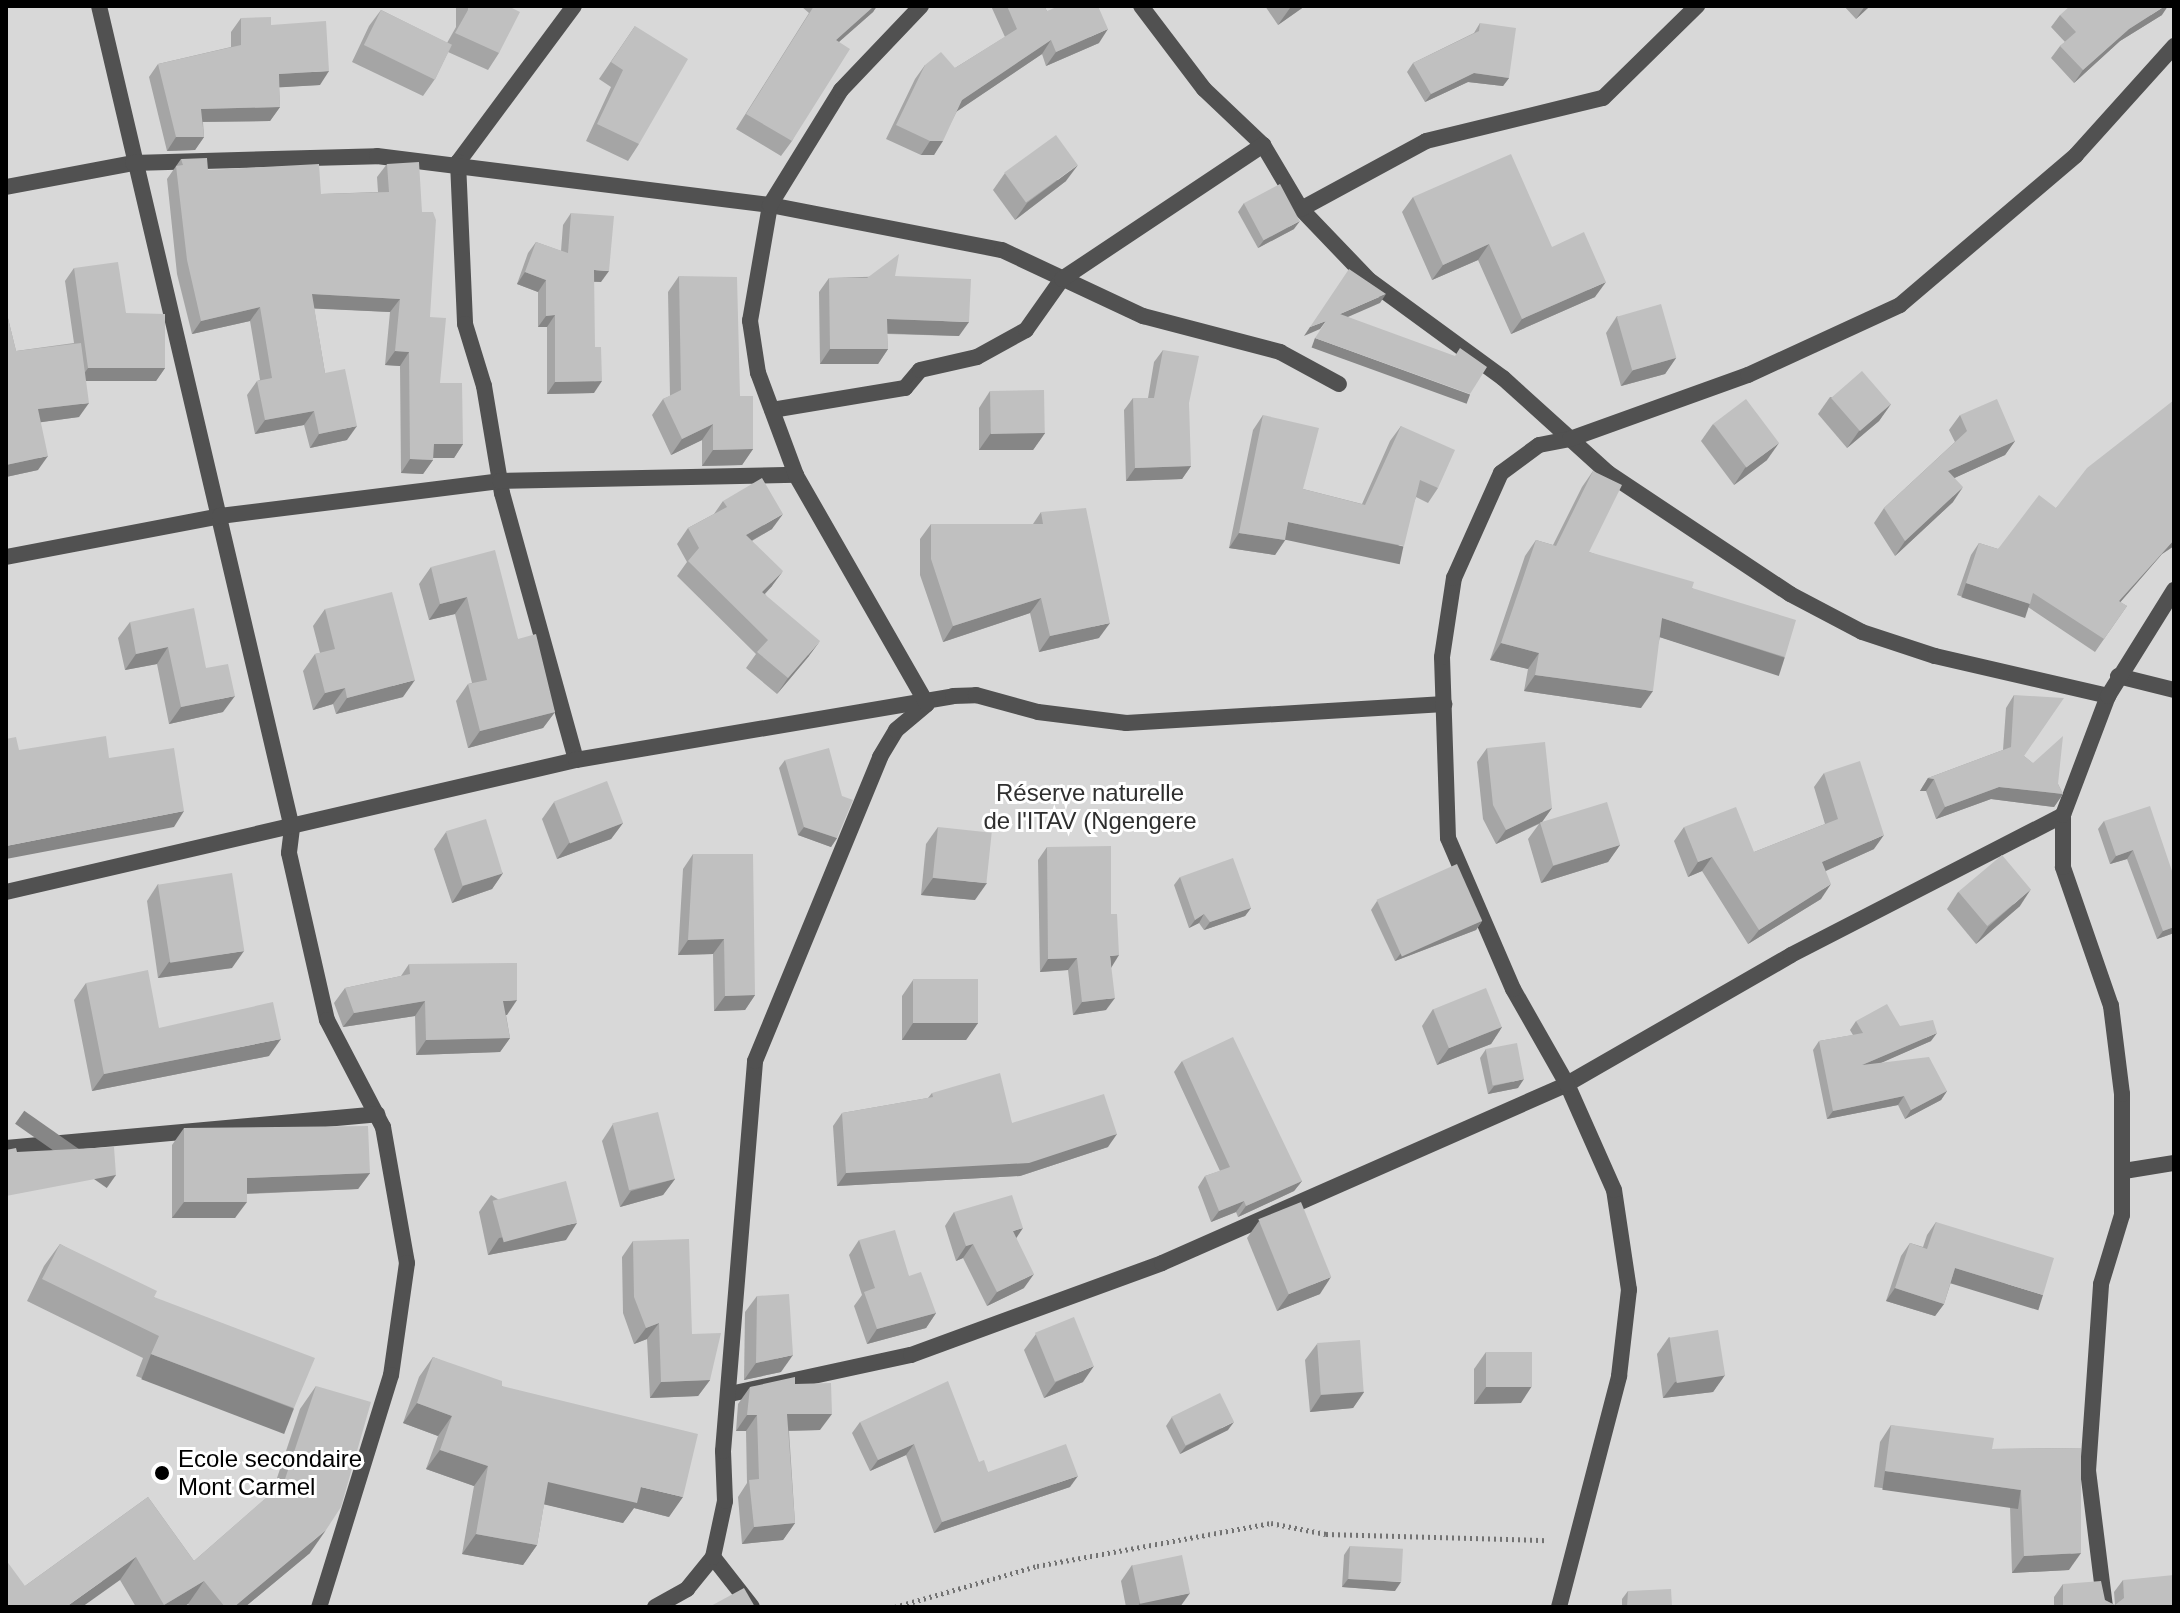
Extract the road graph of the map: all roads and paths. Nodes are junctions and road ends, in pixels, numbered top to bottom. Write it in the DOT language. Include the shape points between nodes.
graph roads {
  1 [pos="99,6"];
  2 [pos="574,6"];
  3 [pos="921,6"];
  4 [pos="1141,6"];
  5 [pos="1697,6"];
  6 [pos="2174,46"];
  7 [pos="1263,145"];
  8 [pos="458,162"];
  9 [pos="133,163"];
  10 [pos="6,187"];
  11 [pos="770,205"];
  12 [pos="1301,209"];
  13 [pos="1062,279"];
  14 [pos="1339,384"];
  15 [pos="772,410"];
  16 [pos="1570,439"];
  17 [pos="796,475"];
  18 [pos="500,481"];
  19 [pos="220,516"];
  20 [pos="6,557"];
  21 [pos="2174,590"];
  22 [pos="2118,676"];
  23 [pos="2174,690"];
  24 [pos="2108,696"];
  25 [pos="927,704"];
  26 [pos="1444,704"];
  27 [pos="576,760"];
  28 [pos="2063,815"];
  29 [pos="292,828"];
  30 [pos="6,892"];
  31 [pos="1567,1084"];
  32 [pos="377,1114"];
  33 [pos="6,1148"];
  34 [pos="2174,1163"];
  35 [pos="2124,1171"];
  36 [pos="730,1394"];
  37 [pos="1576,1541"];
  38 [pos="713,1557"];
  39 [pos="319,1607"];
  40 [pos="655,1607"];
  41 [pos="752,1607"];
  42 [pos="895,1607"];
  43 [pos="1559,1607"];
  44 [pos="2105,1607"];
  1 -- 9 [label="street"];
  2 -- 8 [label="street"];
  3 -- 11 [label="street" via="841,90"];
  4 -- 7 [label="street" via="1204,89"];
  5 -- 12 [label="street" via="1603,98 1426,141"];
  6 -- 16 [label="street" via="2076,155 1900,305 1748,375"];
  7 -- 12 [label="street"];
  7 -- 13 [label="street"];
  8 -- 9 [label="street" via="257,156"];
  8 -- 11 [label="street"];
  8 -- 18 [label="street" via="465,324 484,386"];
  9 -- 10 [label="street"];
  9 -- 19 [label="street"];
  11 -- 13 [label="street" via="1002,250"];
  11 -- 15 [label="street" via="750,321 758,373"];
  12 -- 16 [label="street" via="1369,280 1503,378"];
  13 -- 14 [label="street" via="1143,316 1280,352"];
  13 -- 15 [label="street" via="1026,330 977,357 920,370 905,388"];
  15 -- 17 [label="street"];
  16 -- 24 [label="street" via="1608,473 1700,537 1862,632 1935,656"];
  16 -- 26 [label="street" via="1539,445 1501,473 1480,515 1454,578 1442,657"];
  17 -- 18 [label="street"];
  17 -- 25 [label="street"];
  18 -- 19 [label="street"];
  18 -- 27 [label="street"];
  19 -- 20 [label="street"];
  19 -- 29 [label="street"];
  21 -- 22 [label="street"];
  22 -- 23 [label="street"];
  22 -- 24 [label="street"];
  24 -- 28 [label="street"];
  25 -- 26 [label="street" via="976,695 1038,712 1126,723"];
  25 -- 27 [label="street"];
  25 -- 36 [label="street" via="896,730 880,757 755,1061"];
  26 -- 31 [label="street" via="1448,838 1513,989"];
  27 -- 29 [label="street"];
  28 -- 31 [label="street" via="1791,955"];
  28 -- 35 [label="street" via="2063,867 2111,1006"];
  29 -- 30 [label="street"];
  29 -- 32 [label="street" via="289,853 327,1020"];
  31 -- 36 [label="street" via="1148,1268 911,1355"];
  31 -- 37 [label="street" via="1614,1190 1629,1290 1619,1376"];
  32 -- 33 [label="street"];
  32 -- 39 [label="street" via="407,1263 391,1375"];
  34 -- 35 [label="street"];
  35 -- 44 [label="street" via="2122,1215 2101,1284 2088,1471"];
  36 -- 38 [label="street" via="723,1451 725,1501"];
  37 -- 42 [label="path" via="1326,1534 1271,1523 1037,1566"];
  37 -- 43 [label="street"];
  38 -- 40 [label="street" via="687,1589"];
  38 -- 41 [label="street"];
}
